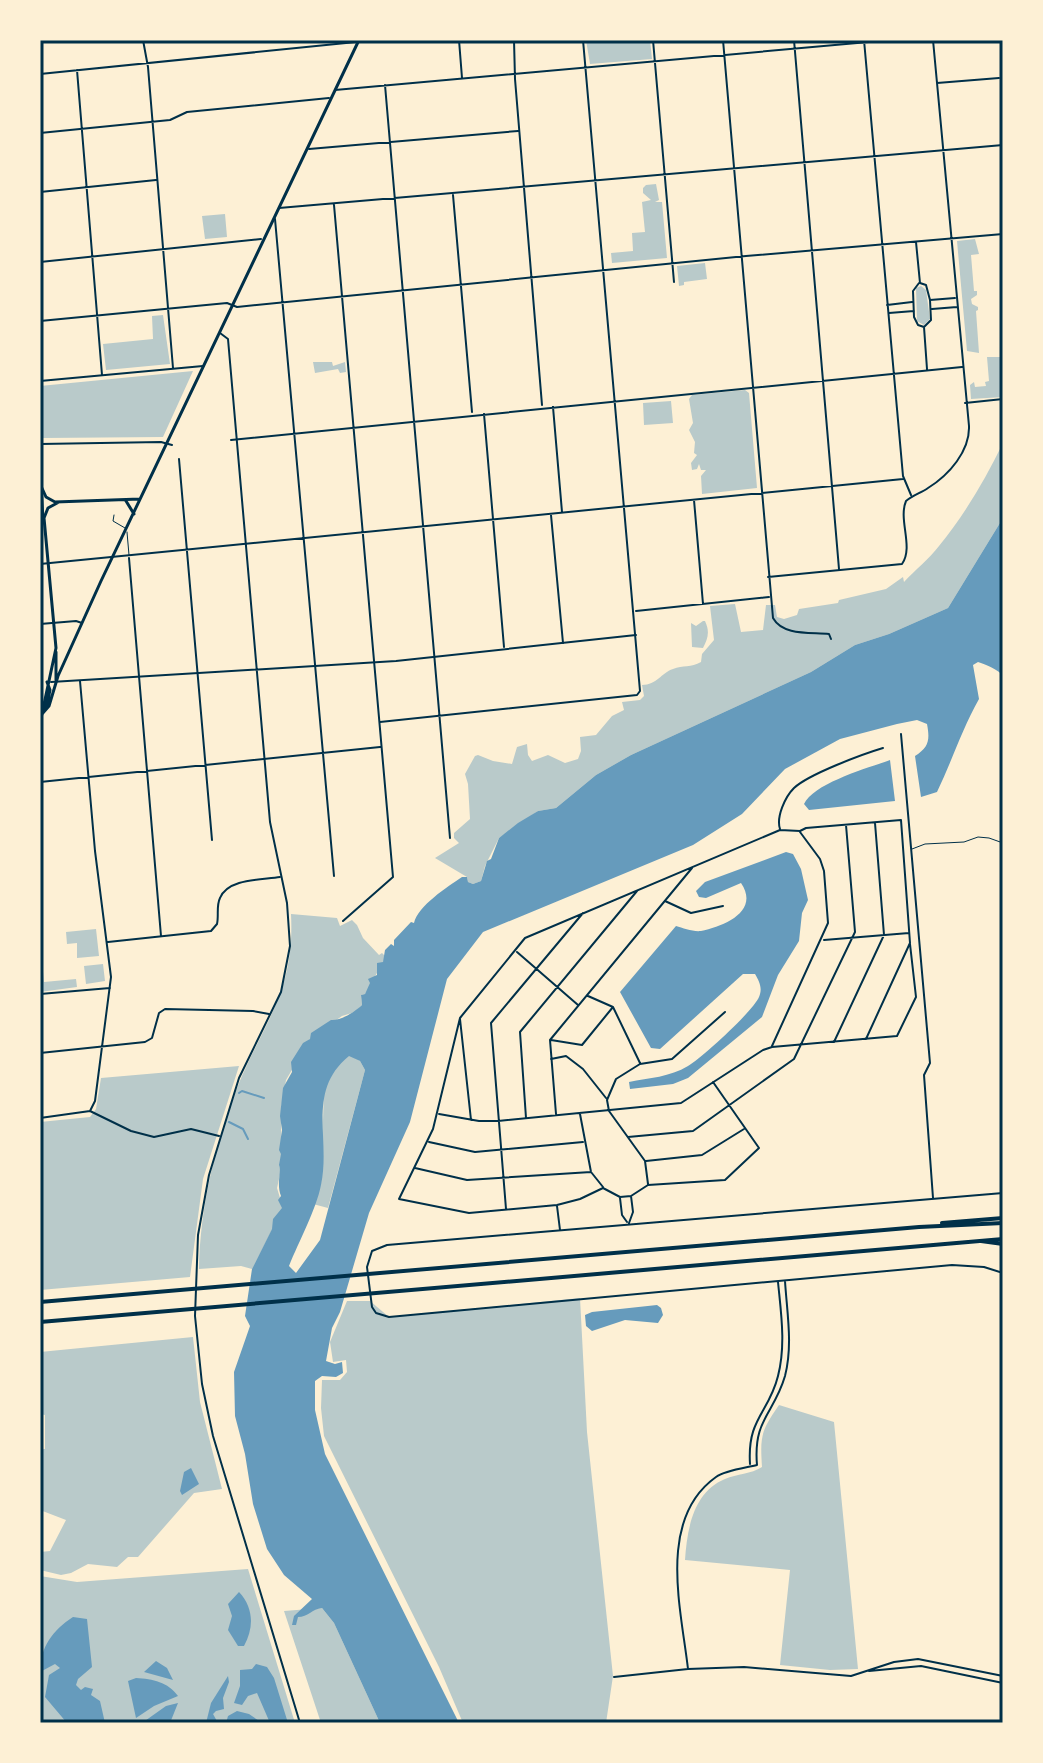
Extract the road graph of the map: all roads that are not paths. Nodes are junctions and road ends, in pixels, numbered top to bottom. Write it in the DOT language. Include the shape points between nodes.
graph roads {
  1 [pos="143,40"];
  2 [pos="459,40"];
  3 [pos="514,40"];
  4 [pos="583,40"];
  5 [pos="653,40"];
  6 [pos="723,40"];
  7 [pos="794,40"];
  8 [pos="891,40"];
  9 [pos="933,40"];
  10 [pos="358,41"];
  11 [pos="864,41"];
  12 [pos="794,49"];
  13 [pos="724,55"];
  14 [pos="655,61"];
  15 [pos="146,63"];
  16 [pos="586,67"];
  17 [pos="77,70"];
  18 [pos="515,73"];
  19 [pos="40,74"];
  20 [pos="462,78"];
  21 [pos="999,78"];
  22 [pos="937,83"];
  23 [pos="385,85"];
  24 [pos="334,90"];
  25 [pos="330,98"];
  26 [pos="152,122"];
  27 [pos="82,129"];
  28 [pos="519,131"];
  29 [pos="40,133"];
  30 [pos="389,142"];
  31 [pos="1003,145"];
  32 [pos="306,149"];
  33 [pos="943,150"];
  34 [pos="874,156"];
  35 [pos="804,163"];
  36 [pos="733,169"];
  37 [pos="664,175"];
  38 [pos="157,180"];
  39 [pos="598,181"];
  40 [pos="87,188"];
  41 [pos="524,188"];
  42 [pos="40,192"];
  43 [pos="453,194"];
  44 [pos="394,199"];
  45 [pos="334,205"];
  46 [pos="278,208"];
  47 [pos="275,214"];
  48 [pos="1003,234"];
  49 [pos="951,238"];
  50 [pos="263,239"];
  51 [pos="916,241"];
  52 [pos="881,244"];
  53 [pos="163,249"];
  54 [pos="812,250"];
  55 [pos="93,257"];
  56 [pos="740,257"];
  57 [pos="40,262"];
  58 [pos="672,264"];
  59 [pos="605,270"];
  60 [pos="531,278"];
  61 [pos="674,282"];
  62 [pos="920,283"];
  63 [pos="461,285"];
  64 [pos="402,291"];
  65 [pos="342,297"];
  66 [pos="956,297"];
  67 [pos="930,300"];
  68 [pos="913,302"];
  69 [pos="284,303"];
  70 [pos="233,305"];
  71 [pos="887,305"];
  72 [pos="957,307"];
  73 [pos="169,309"];
  74 [pos="931,309"];
  75 [pos="914,311"];
  76 [pos="887,313"];
  77 [pos="98,315"];
  78 [pos="40,321"];
  79 [pos="924,327"];
  80 [pos="219,332"];
  81 [pos="204,365"];
  82 [pos="962,367"];
  83 [pos="173,368"];
  84 [pos="927,370"];
  85 [pos="893,373"];
  86 [pos="102,375"];
  87 [pos="823,379"];
  88 [pos="40,381"];
  89 [pos="752,386"];
  90 [pos="1003,399"];
  91 [pos="616,400"];
  92 [pos="965,403"];
  93 [pos="553,406"];
  94 [pos="542,407"];
  95 [pos="484,413"];
  96 [pos="472,414"];
  97 [pos="413,421"];
  98 [pos="354,427"];
  99 [pos="294,433"];
  100 [pos="236,439"];
  101 [pos="231,440"];
  102 [pos="40,444"];
  103 [pos="170,444"];
  104 [pos="179,459"];
  105 [pos="40,468"];
  106 [pos="903,479"];
  107 [pos="832,485"];
  108 [pos="41,486"];
  109 [pos="761,492"];
  110 [pos="912,496"];
  111 [pos="140,499"];
  112 [pos="694,499"];
  113 [pos="126,501"];
  114 [pos="59,502"];
  115 [pos="40,503"];
  116 [pos="625,506"];
  117 [pos="562,512"];
  118 [pos="551,513"];
  119 [pos="134,514"];
  120 [pos="114,515"];
  121 [pos="493,519"];
  122 [pos="44,523"];
  123 [pos="423,527"];
  124 [pos="126,529"];
  125 [pos="363,533"];
  126 [pos="304,539"];
  127 [pos="245,545"];
  128 [pos="187,551"];
  129 [pos="129,557"];
  130 [pos="112,559"];
  131 [pos="40,564"];
  132 [pos="48,564"];
  133 [pos="839,571"];
  134 [pos="768,577"];
  135 [pos="770,597"];
  136 [pos="703,604"];
  137 [pos="634,611"];
  138 [pos="53,623"];
  139 [pos="82,623"];
  140 [pos="40,624"];
  141 [pos="636,635"];
  142 [pos="831,639"];
  143 [pos="563,643"];
  144 [pos="56,648"];
  145 [pos="504,649"];
  146 [pos="434,658"];
  147 [pos="374,663"];
  148 [pos="316,667"];
  149 [pos="257,669"];
  150 [pos="197,673"];
  151 [pos="139,676"];
  152 [pos="80,680"];
  153 [pos="44,682"];
  154 [pos="56,682"];
  155 [pos="44,712"];
  156 [pos="439,717"];
  157 [pos="380,722"];
  158 [pos="40,723"];
  159 [pos="901,734"];
  160 [pos="382,747"];
  161 [pos="883,748"];
  162 [pos="323,753"];
  163 [pos="265,759"];
  164 [pos="205,765"];
  165 [pos="147,771"];
  166 [pos="88,777"];
  167 [pos="40,782"];
  168 [pos="875,822"];
  169 [pos="846,824"];
  170 [pos="780,830"];
  171 [pos="800,831"];
  172 [pos="450,838"];
  173 [pos="212,840"];
  174 [pos="1003,843"];
  175 [pos="911,850"];
  176 [pos="693,867"];
  177 [pos="334,876"];
  178 [pos="281,877"];
  179 [pos="638,891"];
  180 [pos="664,900"];
  181 [pos="723,906"];
  182 [pos="584,912"];
  183 [pos="343,921"];
  184 [pos="910,933"];
  185 [pos="884,935"];
  186 [pos="161,936"];
  187 [pos="853,937"];
  188 [pos="823,940"];
  189 [pos="107,942"];
  190 [pos="910,943"];
  191 [pos="516,951"];
  192 [pos="536,968"];
  193 [pos="557,986"];
  194 [pos="111,988"];
  195 [pos="40,994"];
  196 [pos="587,995"];
  197 [pos="578,1005"];
  198 [pos="613,1007"];
  199 [pos="725,1012"];
  200 [pos="270,1015"];
  201 [pos="460,1018"];
  202 [pos="866,1039"];
  203 [pos="550,1040"];
  204 [pos="834,1042"];
  205 [pos="802,1046"];
  206 [pos="103,1047"];
  207 [pos="772,1047"];
  208 [pos="40,1053"];
  209 [pos="550,1059"];
  210 [pos="640,1064"];
  211 [pos="713,1082"];
  212 [pos="607,1100"];
  213 [pos="728,1106"];
  214 [pos="90,1111"];
  215 [pos="609,1111"];
  216 [pos="580,1113"];
  217 [pos="437,1114"];
  218 [pos="556,1115"];
  219 [pos="40,1118"];
  220 [pos="526,1118"];
  221 [pos="471,1120"];
  222 [pos="498,1121"];
  223 [pos="744,1128"];
  224 [pos="219,1136"];
  225 [pos="628,1137"];
  226 [pos="427,1142"];
  227 [pos="583,1142"];
  228 [pos="501,1150"];
  229 [pos="645,1161"];
  230 [pos="414,1168"];
  231 [pos="591,1172"];
  232 [pos="504,1179"];
  233 [pos="648,1185"];
  234 [pos="603,1188"];
  235 [pos="1003,1193"];
  236 [pos="631,1196"];
  237 [pos="620,1197"];
  238 [pos="933,1198"];
  239 [pos="557,1205"];
  240 [pos="506,1209"];
  241 [pos="1003,1220"];
  242 [pos="628,1224"];
  243 [pos="560,1230"];
  244 [pos="1003,1241"];
  245 [pos="1003,1273"];
  246 [pos="778,1280"];
  247 [pos="784,1280"];
  248 [pos="40,1302"];
  249 [pos="40,1322"];
  250 [pos="778,1378"];
  251 [pos="784,1380"];
  252 [pos="751,1466"];
  253 [pos="688,1669"];
  254 [pos="867,1671"];
  255 [pos="1003,1676"];
  256 [pos="614,1677"];
  257 [pos="1003,1683"];
  258 [pos="300,1723"];
  1 -- 15 [label="street"];
  2 -- 20 [label="street"];
  3 -- 18 [label="street"];
  4 -- 16 [label="street"];
  5 -- 14 [label="street"];
  6 -- 13 [label="street"];
  7 -- 12 [label="street"];
  8 -- 11 [label="street"];
  9 -- 22 [label="street"];
  10 -- 15 [label="street"];
  10 -- 24 [label="main road"];
  11 -- 12 [label="street"];
  11 -- 34 [label="street"];
  12 -- 13 [label="street"];
  12 -- 35 [label="street"];
  13 -- 14 [label="street"];
  13 -- 36 [label="street"];
  14 -- 16 [label="street"];
  14 -- 37 [label="street"];
  15 -- 17 [label="street"];
  15 -- 26 [label="street"];
  16 -- 18 [label="street"];
  16 -- 39 [label="street"];
  17 -- 19 [label="street"];
  17 -- 27 [label="street"];
  18 -- 20 [label="street"];
  18 -- 28 [label="street"];
  20 -- 23 [label="street"];
  21 -- 22 [label="street"];
  22 -- 33 [label="street"];
  23 -- 24 [label="street"];
  23 -- 30 [label="street"];
  24 -- 25 [label="main road"];
  25 -- 26 [label="street" via="187,112"];
  25 -- 32 [label="main road"];
  26 -- 27 [label="street"];
  26 -- 38 [label="street"];
  27 -- 29 [label="street"];
  27 -- 40 [label="street"];
  28 -- 30 [label="street"];
  28 -- 41 [label="street"];
  30 -- 32 [label="street"];
  30 -- 44 [label="street"];
  31 -- 33 [label="street"];
  32 -- 46 [label="main road"];
  33 -- 34 [label="street"];
  33 -- 49 [label="street"];
  34 -- 35 [label="street"];
  34 -- 52 [label="street"];
  35 -- 36 [label="street"];
  35 -- 54 [label="street"];
  36 -- 37 [label="street"];
  36 -- 56 [label="street"];
  37 -- 39 [label="street"];
  37 -- 58 [label="street"];
  38 -- 40 [label="street"];
  38 -- 53 [label="street"];
  39 -- 41 [label="street"];
  39 -- 59 [label="street"];
  40 -- 42 [label="street"];
  40 -- 55 [label="street"];
  41 -- 43 [label="street"];
  41 -- 60 [label="street"];
  43 -- 44 [label="street"];
  43 -- 63 [label="street"];
  44 -- 45 [label="street"];
  44 -- 64 [label="street"];
  45 -- 46 [label="street"];
  45 -- 65 [label="street"];
  46 -- 47 [label="main road"];
  47 -- 50 [label="main road"];
  47 -- 69 [label="street"];
  48 -- 49 [label="street"];
  49 -- 51 [label="street"];
  49 -- 66 [label="street"];
  50 -- 53 [label="street"];
  50 -- 70 [label="main road"];
  51 -- 52 [label="street"];
  51 -- 62 [label="street"];
  52 -- 54 [label="street"];
  52 -- 71 [label="street"];
  53 -- 55 [label="street"];
  53 -- 73 [label="street"];
  54 -- 56 [label="street"];
  54 -- 87 [label="street"];
  55 -- 57 [label="street"];
  55 -- 77 [label="street"];
  56 -- 58 [label="street"];
  56 -- 89 [label="street"];
  58 -- 59 [label="street"];
  58 -- 61 [label="street"];
  59 -- 60 [label="street"];
  59 -- 91 [label="street"];
  60 -- 63 [label="street"];
  60 -- 94 [label="street"];
  62 -- 67 [label="street" via="926,285"];
  62 -- 68 [label="street"];
  63 -- 64 [label="street"];
  63 -- 96 [label="street"];
  64 -- 65 [label="street"];
  64 -- 97 [label="street"];
  65 -- 69 [label="street"];
  65 -- 98 [label="street"];
  66 -- 67 [label="street"];
  66 -- 72 [label="street"];
  67 -- 74 [label="street"];
  68 -- 71 [label="street"];
  68 -- 75 [label="street"];
  69 -- 70 [label="street"];
  69 -- 99 [label="street"];
  70 -- 73 [label="street"];
  70 -- 80 [label="main road"];
  71 -- 76 [label="street"];
  72 -- 74 [label="street"];
  72 -- 82 [label="street"];
  73 -- 77 [label="street"];
  73 -- 83 [label="street"];
  74 -- 79 [label="street" via="930,323"];
  75 -- 76 [label="street"];
  75 -- 79 [label="street"];
  76 -- 85 [label="street"];
  77 -- 78 [label="street"];
  77 -- 86 [label="street"];
  79 -- 84 [label="street"];
  80 -- 81 [label="main road"];
  80 -- 100 [label="street" via="228,339"];
  81 -- 83 [label="street"];
  81 -- 103 [label="main road"];
  82 -- 84 [label="street"];
  82 -- 92 [label="street"];
  83 -- 86 [label="street"];
  84 -- 85 [label="street"];
  85 -- 87 [label="street"];
  85 -- 106 [label="street"];
  86 -- 88 [label="street"];
  87 -- 89 [label="street"];
  87 -- 107 [label="street"];
  89 -- 91 [label="street"];
  89 -- 109 [label="street"];
  90 -- 92 [label="street"];
  91 -- 93 [label="street"];
  91 -- 116 [label="street"];
  92 -- 110 [label="street" via="965,448 939,480"];
  93 -- 94 [label="street"];
  93 -- 117 [label="street"];
  94 -- 95 [label="street"];
  95 -- 96 [label="street"];
  95 -- 121 [label="street"];
  96 -- 97 [label="street"];
  97 -- 98 [label="street"];
  97 -- 123 [label="street"];
  98 -- 99 [label="street"];
  98 -- 125 [label="street"];
  99 -- 100 [label="street"];
  99 -- 126 [label="street"];
  100 -- 101 [label="street"];
  100 -- 127 [label="street"];
  102 -- 103 [label="street"];
  103 -- 111 [label="main road"];
  104 -- 128 [label="street"];
  105 -- 108 [label="main road"];
  106 -- 107 [label="street"];
  106 -- 110 [label="street"];
  107 -- 109 [label="street"];
  107 -- 133 [label="street"];
  108 -- 114 [label="main road" via="47,498"];
  108 -- 115 [label="main road"];
  109 -- 112 [label="street"];
  109 -- 134 [label="street"];
  110 -- 133 [label="street" via="902,512 902,564"];
  111 -- 113 [label="main road"];
  111 -- 119 [label="main road"];
  112 -- 116 [label="street"];
  112 -- 136 [label="street"];
  113 -- 114 [label="main road"];
  113 -- 119 [label="main road"];
  114 -- 122 [label="main road" via="47,510"];
  115 -- 122 [label="main road"];
  116 -- 117 [label="street"];
  116 -- 137 [label="street"];
  117 -- 118 [label="street"];
  118 -- 121 [label="street"];
  118 -- 143 [label="street"];
  119 -- 124 [label="main road"];
  120 -- 124 [label="lane" via="113,521"];
  121 -- 123 [label="street"];
  121 -- 145 [label="street"];
  122 -- 132 [label="main road"];
  123 -- 125 [label="street"];
  123 -- 146 [label="street"];
  124 -- 129 [label="lane"];
  124 -- 130 [label="main road"];
  125 -- 126 [label="street"];
  125 -- 147 [label="street"];
  126 -- 127 [label="street"];
  126 -- 148 [label="street"];
  127 -- 128 [label="street"];
  127 -- 149 [label="street"];
  128 -- 129 [label="street"];
  128 -- 150 [label="street"];
  129 -- 130 [label="street"];
  129 -- 151 [label="street"];
  130 -- 132 [label="street"];
  130 -- 139 [label="main road"];
  131 -- 132 [label="street"];
  132 -- 138 [label="main road"];
  133 -- 134 [label="street"];
  134 -- 135 [label="street"];
  135 -- 136 [label="street"];
  135 -- 142 [label="street" via="776,624 829,634"];
  136 -- 137 [label="street"];
  137 -- 141 [label="street"];
  138 -- 139 [label="street"];
  138 -- 140 [label="street"];
  138 -- 144 [label="main road"];
  139 -- 154 [label="main road"];
  141 -- 143 [label="street"];
  141 -- 156 [label="street" via="639,694"];
  143 -- 145 [label="street"];
  144 -- 153 [label="main road"];
  144 -- 154 [label="main road"];
  145 -- 146 [label="street"];
  146 -- 147 [label="street"];
  146 -- 156 [label="street"];
  147 -- 148 [label="street"];
  147 -- 157 [label="street"];
  148 -- 149 [label="street"];
  148 -- 162 [label="street"];
  149 -- 150 [label="street"];
  149 -- 163 [label="street"];
  150 -- 151 [label="street"];
  150 -- 164 [label="street"];
  151 -- 152 [label="street"];
  151 -- 165 [label="street"];
  152 -- 154 [label="street"];
  152 -- 166 [label="street"];
  153 -- 154 [label="street"];
  153 -- 155 [label="main road"];
  154 -- 155 [label="main road"];
  155 -- 158 [label="main road"];
  156 -- 157 [label="street"];
  156 -- 172 [label="street"];
  157 -- 160 [label="street"];
  159 -- 175 [label="street"];
  160 -- 162 [label="street"];
  160 -- 183 [label="street" via="393,877"];
  161 -- 170 [label="street" via="855,756 794,788 778,818"];
  162 -- 163 [label="street"];
  162 -- 177 [label="street"];
  163 -- 164 [label="street"];
  163 -- 178 [label="street" via="272,841"];
  164 -- 165 [label="street"];
  164 -- 173 [label="street"];
  165 -- 166 [label="street"];
  165 -- 186 [label="street"];
  166 -- 167 [label="street"];
  166 -- 189 [label="street"];
  168 -- 169 [label="street"];
  168 -- 184 [label="street" via="901,820"];
  168 -- 185 [label="street"];
  169 -- 171 [label="street"];
  169 -- 187 [label="street"];
  170 -- 171 [label="street"];
  170 -- 176 [label="street"];
  171 -- 188 [label="street" via="824,871 828,923"];
  174 -- 175 [label="lane" via="978,837"];
  175 -- 238 [label="street" via="930,1063 924,1075"];
  176 -- 179 [label="street"];
  176 -- 180 [label="street"];
  178 -- 186 [label="street" via="227,888 211,931"];
  178 -- 200 [label="street" via="290,946 284,982"];
  179 -- 182 [label="street"];
  179 -- 193 [label="street"];
  180 -- 181 [label="street" via="691,913"];
  180 -- 196 [label="street"];
  182 -- 191 [label="street" via="525,938"];
  182 -- 192 [label="street"];
  184 -- 185 [label="street"];
  184 -- 190 [label="street"];
  185 -- 187 [label="street"];
  185 -- 204 [label="street"];
  186 -- 189 [label="street"];
  187 -- 188 [label="street"];
  187 -- 205 [label="street"];
  188 -- 207 [label="street"];
  189 -- 194 [label="street"];
  190 -- 202 [label="street"];
  190 -- 202 [label="street" via="916,997 897,1036"];
  191 -- 192 [label="street"];
  191 -- 201 [label="street"];
  192 -- 193 [label="street"];
  192 -- 222 [label="street" via="491,1023"];
  193 -- 197 [label="street"];
  193 -- 220 [label="street" via="520,1032"];
  194 -- 195 [label="street"];
  194 -- 206 [label="street"];
  196 -- 197 [label="street"];
  196 -- 198 [label="street"];
  197 -- 203 [label="street"];
  198 -- 203 [label="street" via="582,1045"];
  198 -- 210 [label="street"];
  199 -- 210 [label="street" via="672,1059"];
  200 -- 206 [label="street" via="169,1008 159,1013 149,1040"];
  200 -- 224 [label="street" via="239,1078"];
  201 -- 217 [label="street"];
  201 -- 221 [label="street"];
  202 -- 204 [label="street"];
  203 -- 209 [label="street"];
  204 -- 205 [label="street"];
  205 -- 207 [label="street"];
  205 -- 213 [label="street" via="794,1059"];
  206 -- 208 [label="street"];
  206 -- 214 [label="street"];
  207 -- 211 [label="street"];
  209 -- 212 [label="street" via="566,1056"];
  209 -- 218 [label="street"];
  210 -- 212 [label="street" via="616,1079"];
  211 -- 213 [label="street"];
  211 -- 215 [label="street" via="681,1103"];
  212 -- 215 [label="street"];
  213 -- 223 [label="street"];
  213 -- 225 [label="street" via="693,1131"];
  214 -- 219 [label="street"];
  214 -- 224 [label="street" via="154,1137 191,1129"];
  215 -- 216 [label="street"];
  215 -- 225 [label="street"];
  216 -- 218 [label="street"];
  216 -- 227 [label="street"];
  217 -- 221 [label="street"];
  217 -- 226 [label="street"];
  218 -- 220 [label="street"];
  220 -- 222 [label="street"];
  221 -- 222 [label="street"];
  222 -- 228 [label="street"];
  223 -- 229 [label="street" via="702,1155"];
  223 -- 233 [label="street" via="759,1148 725,1180"];
  224 -- 258 [label="street" via="204,1200 196,1274 202,1384 221,1466"];
  225 -- 229 [label="street"];
  226 -- 228 [label="street" via="475,1152"];
  226 -- 230 [label="street"];
  227 -- 228 [label="street"];
  227 -- 231 [label="street"];
  228 -- 232 [label="street"];
  229 -- 233 [label="street"];
  230 -- 232 [label="street" via="467,1180"];
  230 -- 240 [label="street" via="399,1199 469,1213"];
  231 -- 232 [label="street"];
  231 -- 234 [label="street"];
  232 -- 240 [label="street"];
  233 -- 236 [label="street"];
  234 -- 237 [label="street"];
  234 -- 239 [label="street"];
  235 -- 238 [label="street"];
  236 -- 237 [label="street"];
  236 -- 242 [label="street"];
  237 -- 242 [label="street"];
  238 -- 242 [label="street"];
  239 -- 240 [label="street"];
  239 -- 243 [label="street"];
  241 -- 248 [label="highway"];
  242 -- 243 [label="street"];
  243 -- 246 [label="street" via="387,1245 372,1251 372,1307 389,1317"];
  244 -- 249 [label="highway"];
  245 -- 247 [label="street" via="952,1265"];
  246 -- 247 [label="street"];
  246 -- 250 [label="street" via="783,1351"];
  247 -- 251 [label="street" via="789,1345"];
  250 -- 251 [label="street"];
  250 -- 252 [label="street" via="755,1422"];
  251 -- 252 [label="street" via="758,1430 757,1465"];
  252 -- 253 [label="street" via="718,1475 693,1498 681,1531 677,1571"];
  253 -- 254 [label="street" via="744,1667 838,1676"];
  253 -- 256 [label="street"];
  254 -- 255 [label="street" via="918,1659"];
  254 -- 257 [label="street" via="921,1666"];
}
